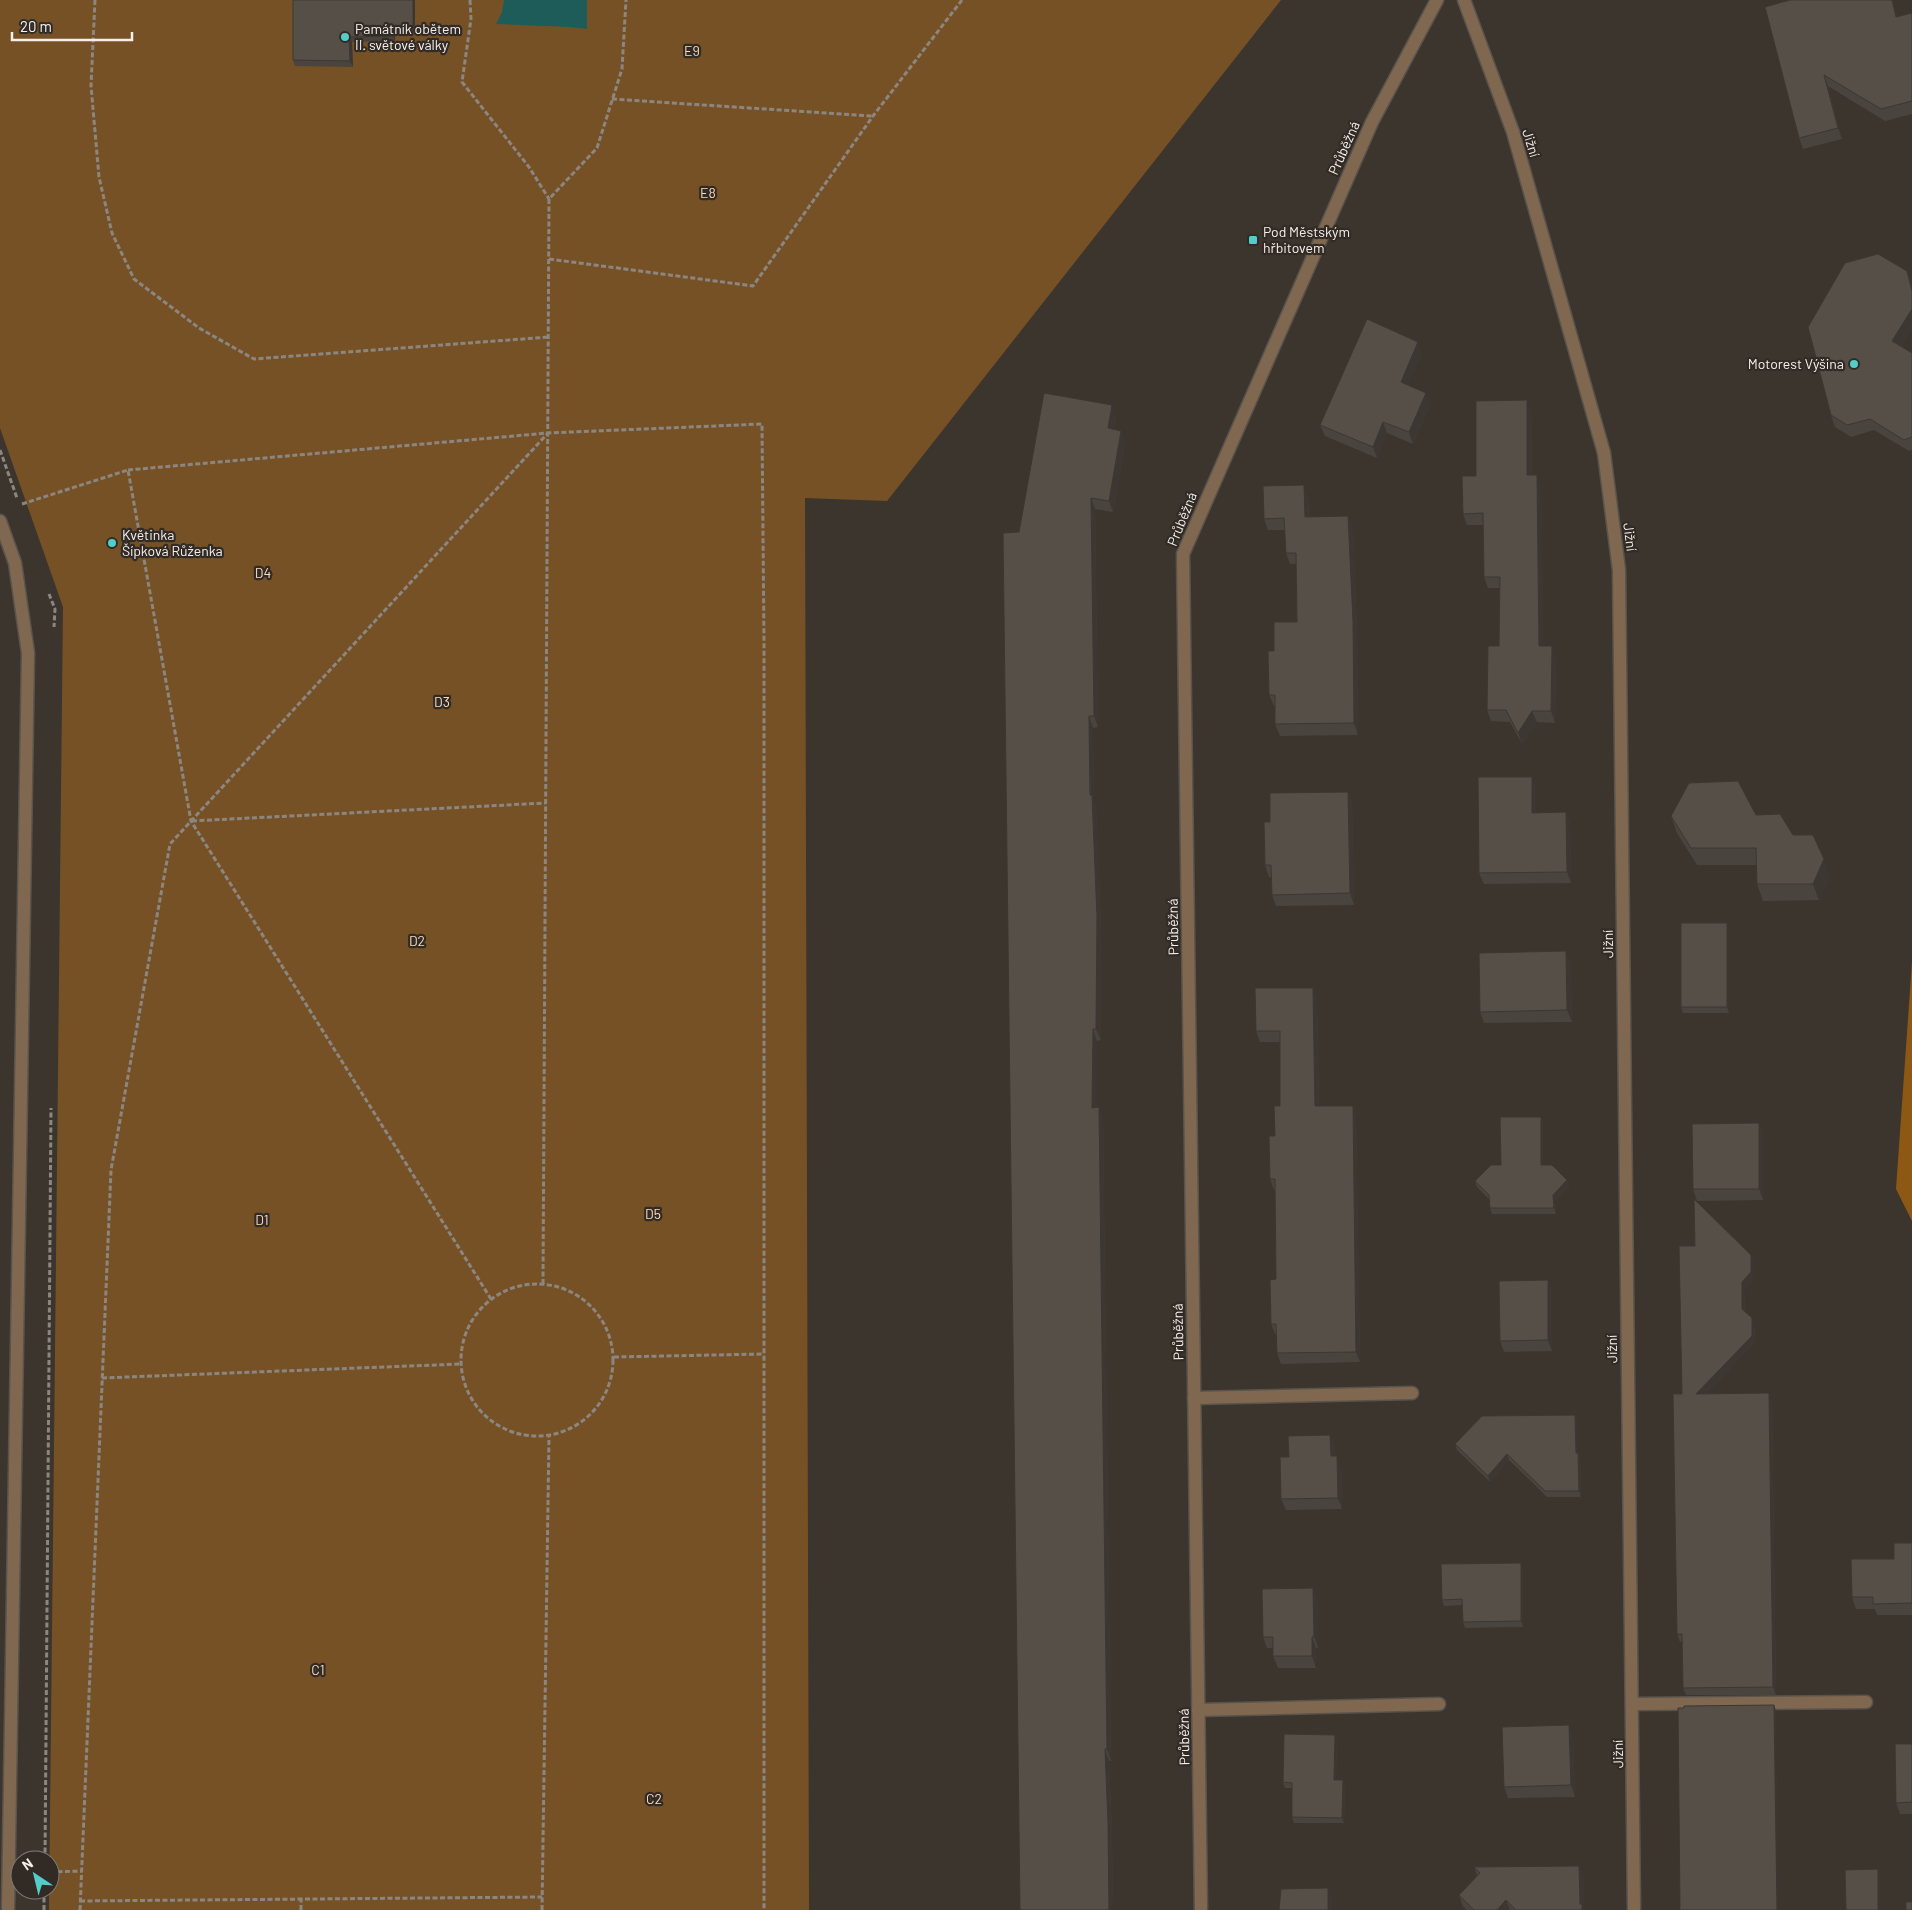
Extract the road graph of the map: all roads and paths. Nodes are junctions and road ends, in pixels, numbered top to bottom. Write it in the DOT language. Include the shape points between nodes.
graph roads {
  1 [pos="95,0"];
  2 [pos="470,0"];
  3 [pos="626,0"];
  4 [pos="962,0"];
  5 [pos="1437,0"];
  6 [pos="1464,0"];
  7 [pos="612,99"];
  8 [pos="873,116"];
  9 [pos="549,198"];
  10 [pos="549,259"];
  11 [pos="548,337"];
  12 [pos="548,433"];
  13 [pos="128,470"];
  14 [pos="26,503"];
  15 [pos="0,522"];
  16 [pos="546,803"];
  17 [pos="191,821"];
  18 [pos="543,1284"];
  19 [pos="491,1299"];
  20 [pos="764,1354"];
  21 [pos="614,1357"];
  22 [pos="461,1364"];
  23 [pos="102,1378"];
  24 [pos="1412,1393"];
  25 [pos="1194,1398"];
  26 [pos="550,1435"];
  27 [pos="1866,1702"];
  28 [pos="1439,1704"];
  29 [pos="1632,1704"];
  30 [pos="1198,1710"];
  31 [pos="14,1850"];
  32 [pos="82,1871"];
  33 [pos="60,1872"];
  34 [pos="542,1897"];
  35 [pos="301,1899"];
  36 [pos="80,1901"];
  37 [pos="80,1910"];
  38 [pos="301,1910"];
  39 [pos="542,1910"];
  40 [pos="764,1910"];
  41 [pos="1201,1910"];
  42 [pos="1634,1910"];
  1 -- 11 [label="path" via="91,86 99,177 112,233 134,279 199,328 254,359"];
  2 -- 9 [label="path" via="471,19 462,82 529,167"];
  3 -- 7 [label="path" via="622,69"];
  4 -- 8 [label="path"];
  5 -- 25 [label="street, Průběžná" via="1372,122 1183,554"];
  6 -- 29 [label="street, Jižní" via="1513,132 1604,453 1619,570"];
  7 -- 8 [label="path"];
  7 -- 9 [label="path" via="597,148"];
  8 -- 10 [label="path" via="753,286"];
  9 -- 10 [label="path"];
  10 -- 11 [label="path"];
  11 -- 12 [label="path"];
  12 -- 13 [label="path"];
  12 -- 16 [label="path"];
  12 -- 17 [label="path"];
  12 -- 20 [label="path" via="762,424"];
  13 -- 14 [label="path"];
  13 -- 17 [label="path"];
  15 -- 31 [label="street" via="15,563 28,654"];
  16 -- 17 [label="path"];
  16 -- 18 [label="path"];
  17 -- 19 [label="path"];
  17 -- 23 [label="path" via="170,844 111,1170"];
  18 -- 19 [label="path" via="525,1284"];
  18 -- 21 [label="path" via="562,1287 592,1307 604,1322"];
  19 -- 22 [label="path" via="468,1328 462,1345"];
  20 -- 21 [label="path"];
  20 -- 40 [label="path"];
  21 -- 26 [label="path" via="607,1393 596,1408 583,1421"];
  22 -- 23 [label="path"];
  22 -- 26 [label="path" via="470,1398 496,1425 531,1437"];
  23 -- 32 [label="path"];
  24 -- 25 [label="street"];
  25 -- 30 [label="street, Průběžná"];
  26 -- 34 [label="path"];
  27 -- 29 [label="street"];
  28 -- 30 [label="street"];
  29 -- 42 [label="street, Jižní"];
  30 -- 41 [label="street, Průběžná"];
  32 -- 33 [label="path"];
  32 -- 36 [label="path"];
  34 -- 35 [label="path"];
  34 -- 39 [label="path"];
  35 -- 36 [label="path"];
  35 -- 38 [label="path"];
  36 -- 37 [label="path"];
}
